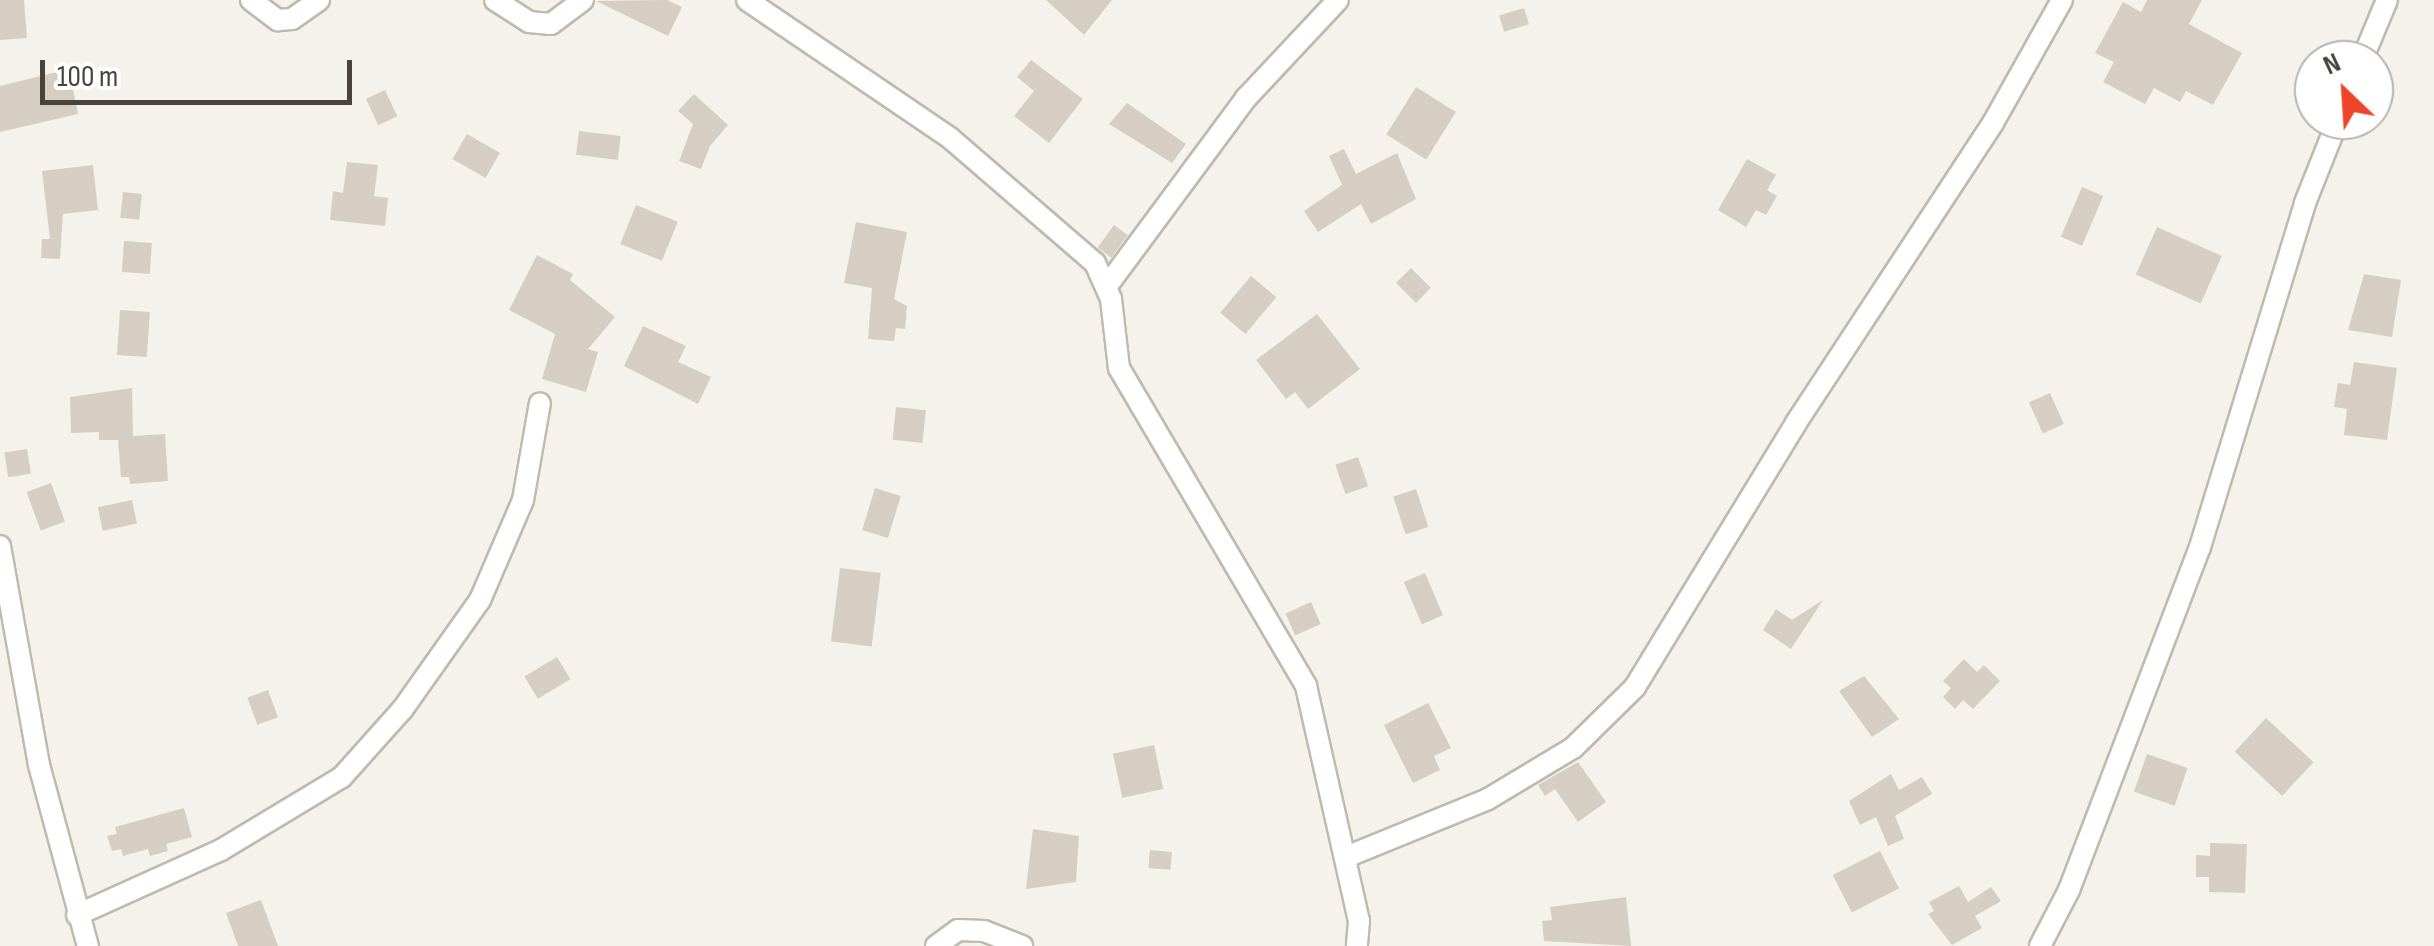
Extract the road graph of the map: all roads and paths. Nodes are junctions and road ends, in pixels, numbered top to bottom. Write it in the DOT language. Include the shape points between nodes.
graph roads {
  1 [pos="251,0"];
  2 [pos="320,0"];
  3 [pos="495,0"];
  4 [pos="584,0"];
  5 [pos="747,0"];
  6 [pos="1338,0"];
  7 [pos="2062,0"];
  8 [pos="2386,0"];
  9 [pos="2370,40"];
  10 [pos="2330,140"];
  11 [pos="1107,286"];
  12 [pos="540,403"];
  13 [pos="0,546"];
  14 [pos="1346,857"];
  15 [pos="77,915"];
  16 [pos="88,946"];
  17 [pos="936,946"];
  18 [pos="1022,946"];
  19 [pos="1357,946"];
  20 [pos="2040,946"];
  1 -- 2 [label="street" via="278,20 292,20"];
  3 -- 4 [label="street" via="528,22 552,24"];
  5 -- 11 [label="street" via="950,138 1095,263"];
  6 -- 11 [label="street" via="1246,98"];
  7 -- 14 [label="street" via="1994,123 1796,423 1635,687 1573,748 1488,799"];
  8 -- 9 [label="street"];
  10 -- 20 [label="street" via="2304,204 2200,546 2068,890"];
  11 -- 14 [label="street" via="1119,368 1306,686"];
  12 -- 15 [label="street" via="523,500 480,600 402,710 342,777 222,850"];
  13 -- 15 [label="street" via="39,764"];
  14 -- 19 [label="street" via="1359,921"];
  15 -- 16 [label="street"];
  17 -- 18 [label="street" via="958,930 984,931"];
}
